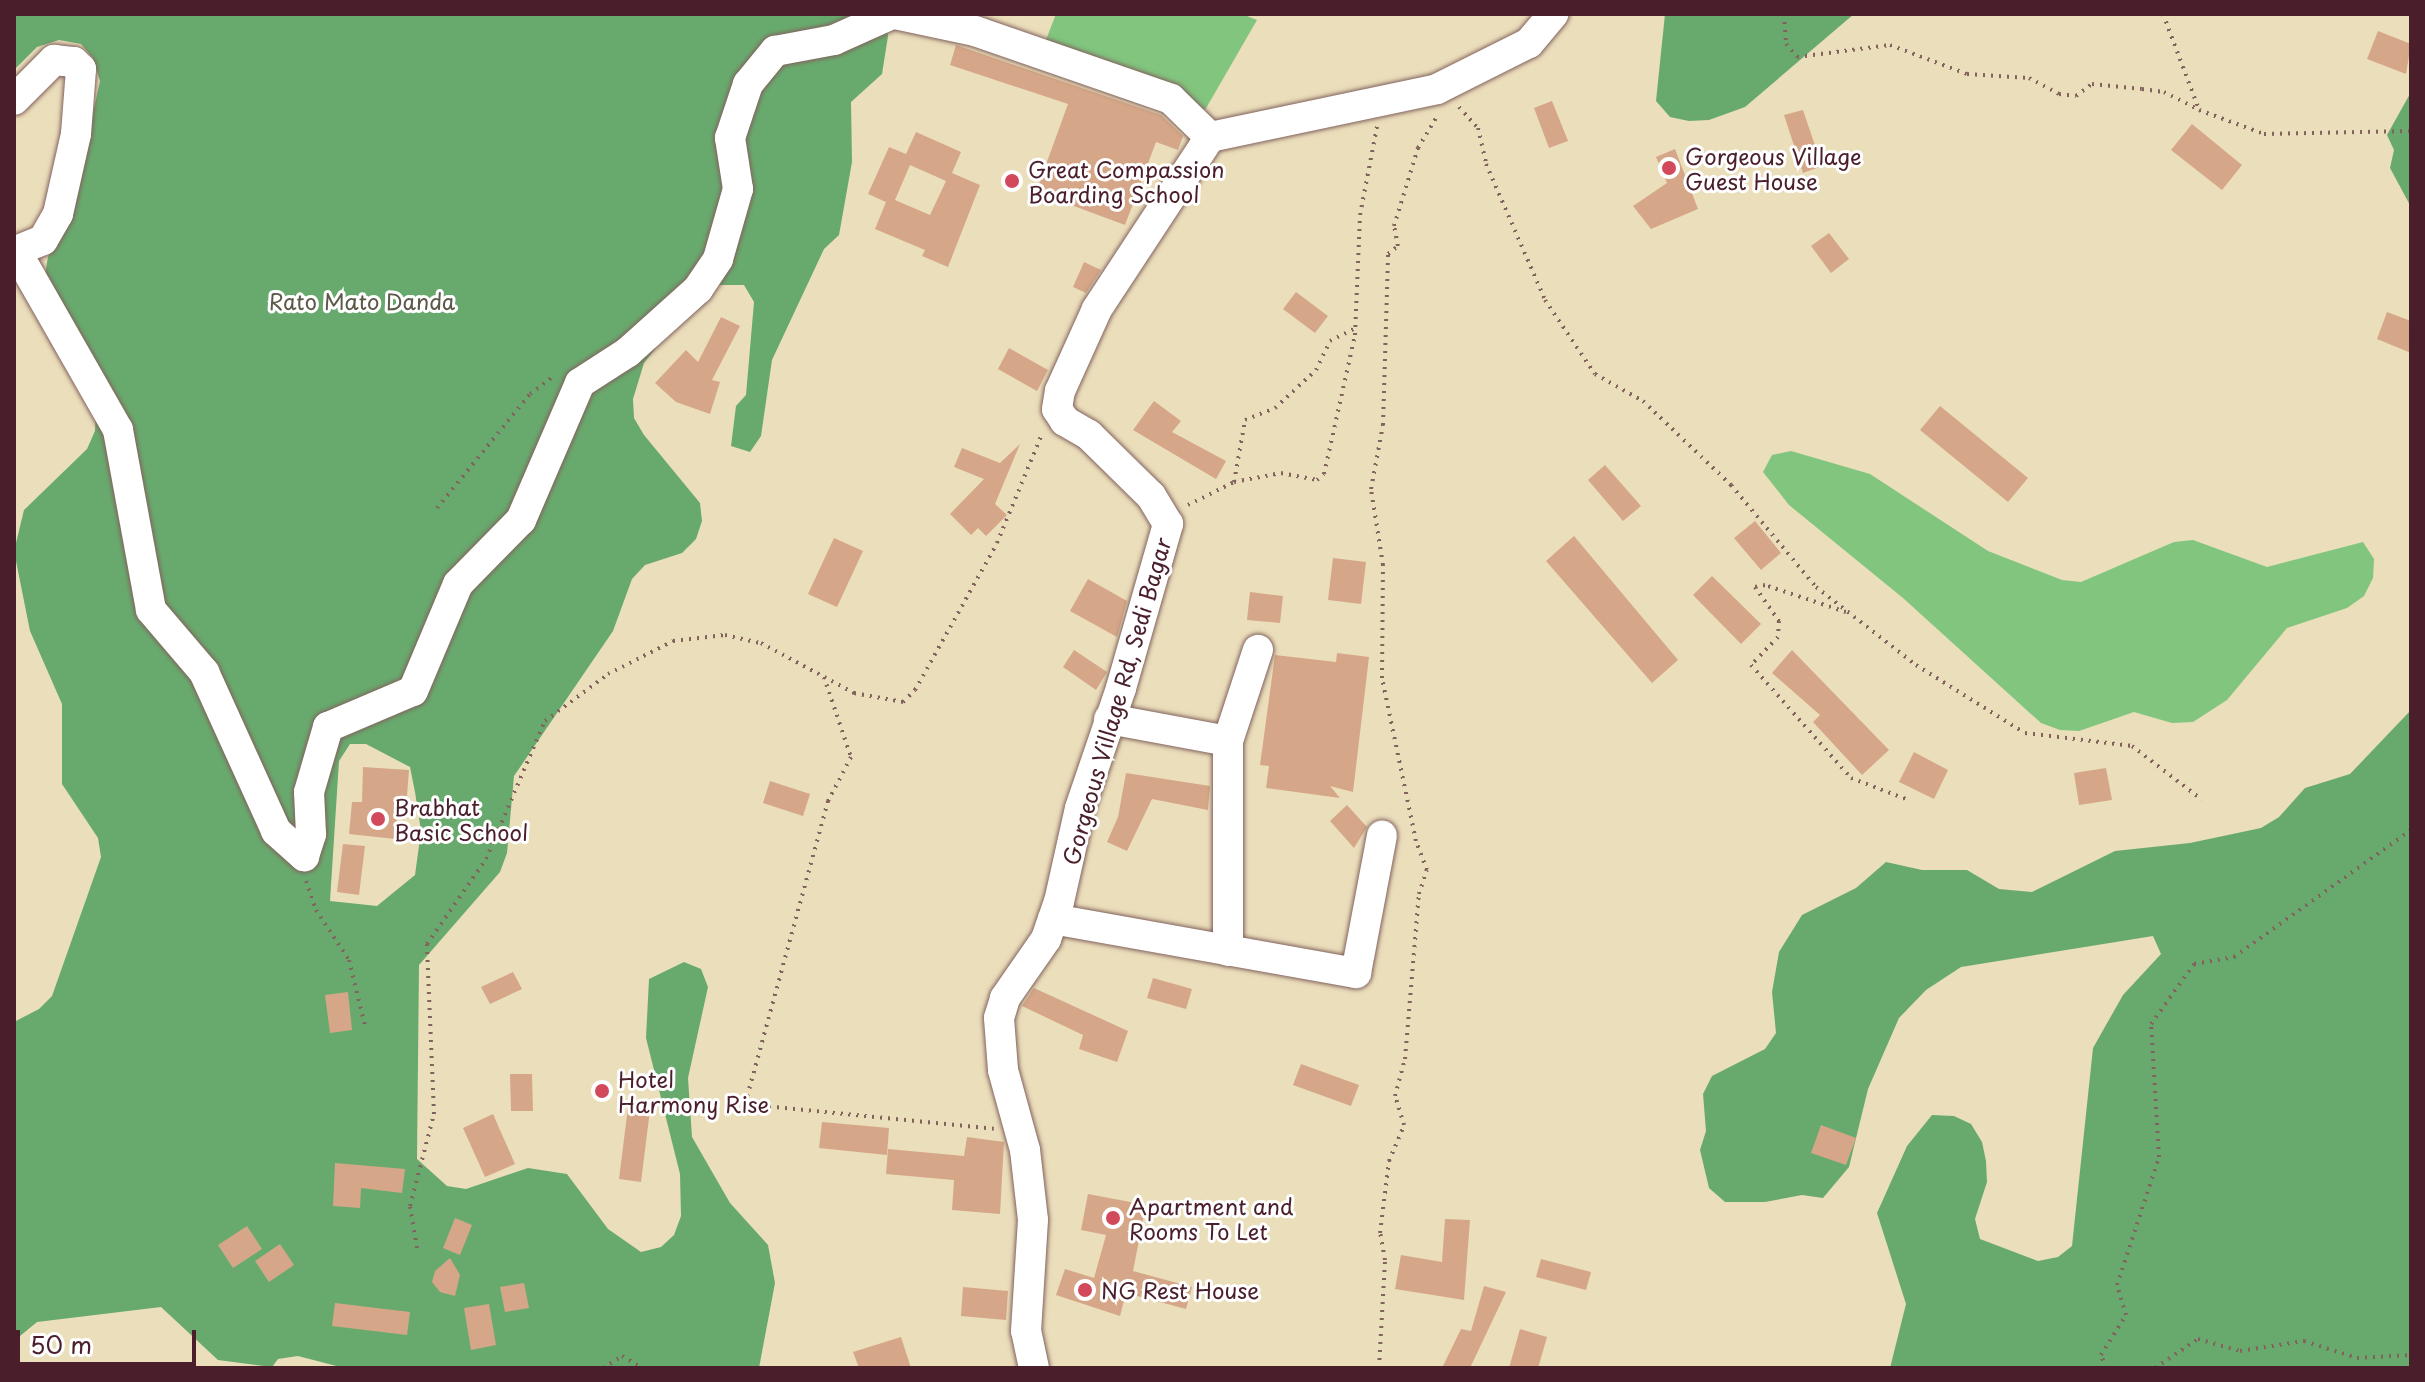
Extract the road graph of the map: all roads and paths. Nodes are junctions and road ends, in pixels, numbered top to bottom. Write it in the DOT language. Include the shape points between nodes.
graph roads {
  1 [pos="894,14"];
  2 [pos="1553,14"];
  3 [pos="1784,14"];
  4 [pos="2163,14"];
  5 [pos="1457,94"];
  6 [pos="14,100"];
  7 [pos="1382,101"];
  8 [pos="2199,110"];
  9 [pos="2411,131"];
  10 [pos="1210,137"];
  11 [pos="15,251"];
  12 [pos="1355,328"];
  13 [pos="580,383"];
  14 [pos="1057,409"];
  15 [pos="1234,482"];
  16 [pos="437,508"];
  17 [pos="1168,524"];
  18 [pos="1848,613"];
  19 [pos="1258,650"];
  20 [pos="823,675"];
  21 [pos="1109,719"];
  22 [pos="1228,741"];
  23 [pos="1906,799"];
  24 [pos="2202,800"];
  25 [pos="2411,830"];
  26 [pos="1382,835"];
  27 [pos="304,856"];
  28 [pos="1053,919"];
  29 [pos="1228,951"];
  30 [pos="365,1026"];
  31 [pos="1016,1130"];
  32 [pos="417,1248"];
  33 [pos="2411,1355"];
  34 [pos="603,1368"];
  35 [pos="643,1368"];
  36 [pos="1034,1368"];
  37 [pos="1379,1368"];
  38 [pos="2106,1368"];
  39 [pos="2155,1368"];
  1 -- 10 [label="street" via="975,31 1171,99"];
  1 -- 13 [label="street" via="834,40 775,51 748,84 730,138 738,189 718,259 698,289 628,352"];
  2 -- 5 [label="street" via="1529,43"];
  3 -- 8 [label="path" via="1786,44 1797,57 1890,45 1967,74 2029,78 2059,94 2076,96 2092,84 2142,89 2164,92"];
  4 -- 8 [label="path"];
  5 -- 7 [label="street"];
  5 -- 18 [label="path" via="1478,128 1486,164 1545,300 1595,374 1643,401 1731,485 1816,587"];
  5 -- 37 [label="path" via="1418,148 1394,226 1398,246 1388,254 1383,425 1371,489 1383,565 1382,678 1416,841 1427,870 1419,894 1405,1059 1395,1096 1404,1125 1389,1161 1380,1233 1385,1260"];
  6 -- 11 [label="street" via="54,60 74,62 81,69 76,134 58,214 43,240"];
  7 -- 10 [label="street"];
  7 -- 12 [label="path" via="1360,215"];
  8 -- 9 [label="path" via="2264,134"];
  10 -- 14 [label="street" via="1097,309"];
  11 -- 27 [label="street" via="118,430 151,610 204,672 276,831"];
  12 -- 15 [label="path" via="1330,341 1316,370 1275,408 1245,420"];
  12 -- 15 [label="path" via="1324,474 1317,480 1281,473"];
  13 -- 16 [label="path" via="552,374"];
  13 -- 27 [label="street" via="521,520 458,584 413,691 328,727 309,792 311,834"];
  14 -- 17 [label="street, Gorgeous Village Rd, Sedi Bagar" via="1151,496"];
  14 -- 20 [label="path" via="1034,448 997,543 915,690 903,702 886,702 854,693"];
  15 -- 17 [label="path" via="1194,499"];
  17 -- 21 [label="street, Gorgeous Village Rd, Sedi Bagar"];
  18 -- 23 [label="path" via="1765,585 1755,587 1779,621 1778,637 1751,665 1851,778"];
  18 -- 24 [label="path" via="1916,665 2025,733 2132,746"];
  19 -- 22 [label="street"];
  20 -- 31 [label="path" via="851,757 828,801 745,1104"];
  20 -- 32 [label="path" via="761,643 725,635 673,641 608,674 545,721 486,859 427,944 434,1114 410,1206"];
  21 -- 22 [label="street"];
  21 -- 28 [label="street, Gorgeous Village Rd, Sedi Bagar"];
  22 -- 29 [label="street"];
  25 -- 38 [label="path" via="2234,957 2194,964 2151,1024 2159,1157 2117,1285 2126,1315 2101,1355"];
  26 -- 29 [label="street" via="1356,973"];
  27 -- 30 [label="path" via="301,867 316,910 349,960"];
  28 -- 29 [label="street"];
  28 -- 31 [label="street, Gorgeous Village Rd, Sedi Bagar" via="1046,939 1005,998 999,1018"];
  31 -- 36 [label="street, Gorgeous Village Rd, Sedi Bagar" via="1025,1150 1033,1220 1026,1331"];
  33 -- 39 [label="path" via="2357,1358 2304,1341 2240,1351 2198,1339"];
  34 -- 35 [label="path" via="622,1356"];
}
